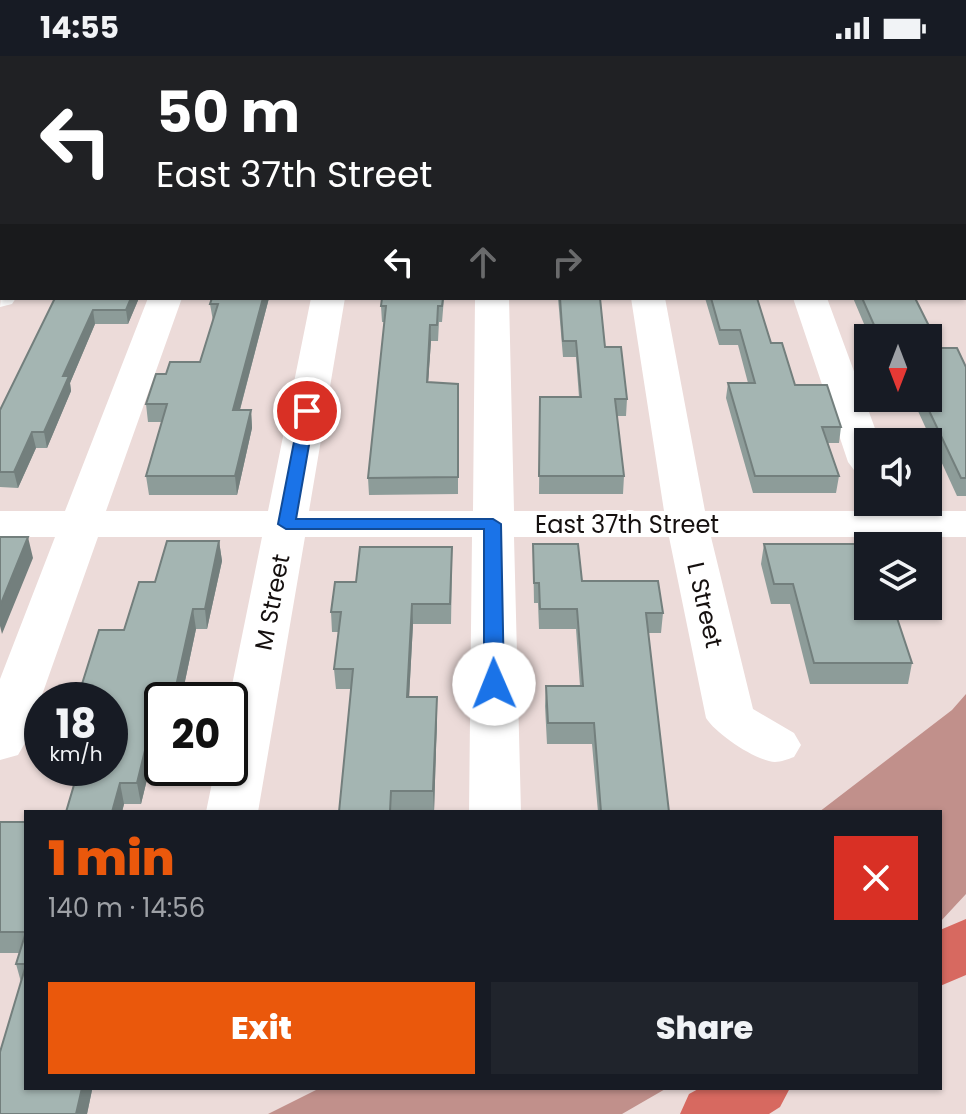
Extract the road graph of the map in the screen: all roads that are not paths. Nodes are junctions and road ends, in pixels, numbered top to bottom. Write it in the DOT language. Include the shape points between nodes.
graph roads {
  1 [pos="164,300"];
  2 [pos="328,300"];
  3 [pos="492,300"];
  4 [pos="648,300"];
  5 [pos="811,300"];
  6 [pos="856,428"];
  7 [pos="854,515"];
  8 [pos="908,516"];
  9 [pos="0,524"];
  10 [pos="81,524"];
  11 [pos="286,524"];
  12 [pos="493,524"];
  13 [pos="687,524"];
  14 [pos="966,524"];
  15 [pos="0,743"];
  16 [pos="776,745"];
  17 [pos="232,810"];
  18 [pos="495,810"];
  19 [pos="966,942"];
  20 [pos="942,961"];
  21 [pos="754,1090"];
  22 [pos="712,1114"];
  1 -- 10 [label="street"];
  2 -- 11 [label="street, M Street"];
  3 -- 12 [label="street"];
  4 -- 13 [label="street, L Street"];
  5 -- 6 [label="street"];
  7 -- 13 [label="street, East 37th Street"];
  8 -- 14 [label="street, East 37th Street"];
  9 -- 10 [label="street, East 37th Street"];
  10 -- 11 [label="street, East 37th Street"];
  10 -- 15 [label="street"];
  11 -- 12 [label="street, East 37th Street"];
  11 -- 17 [label="street, M Street"];
  12 -- 13 [label="street, East 37th Street"];
  12 -- 18 [label="street"];
  13 -- 16 [label="street, L Street" via="731,718"];
  19 -- 20 [label="highway"];
  21 -- 22 [label="highway"];
}
